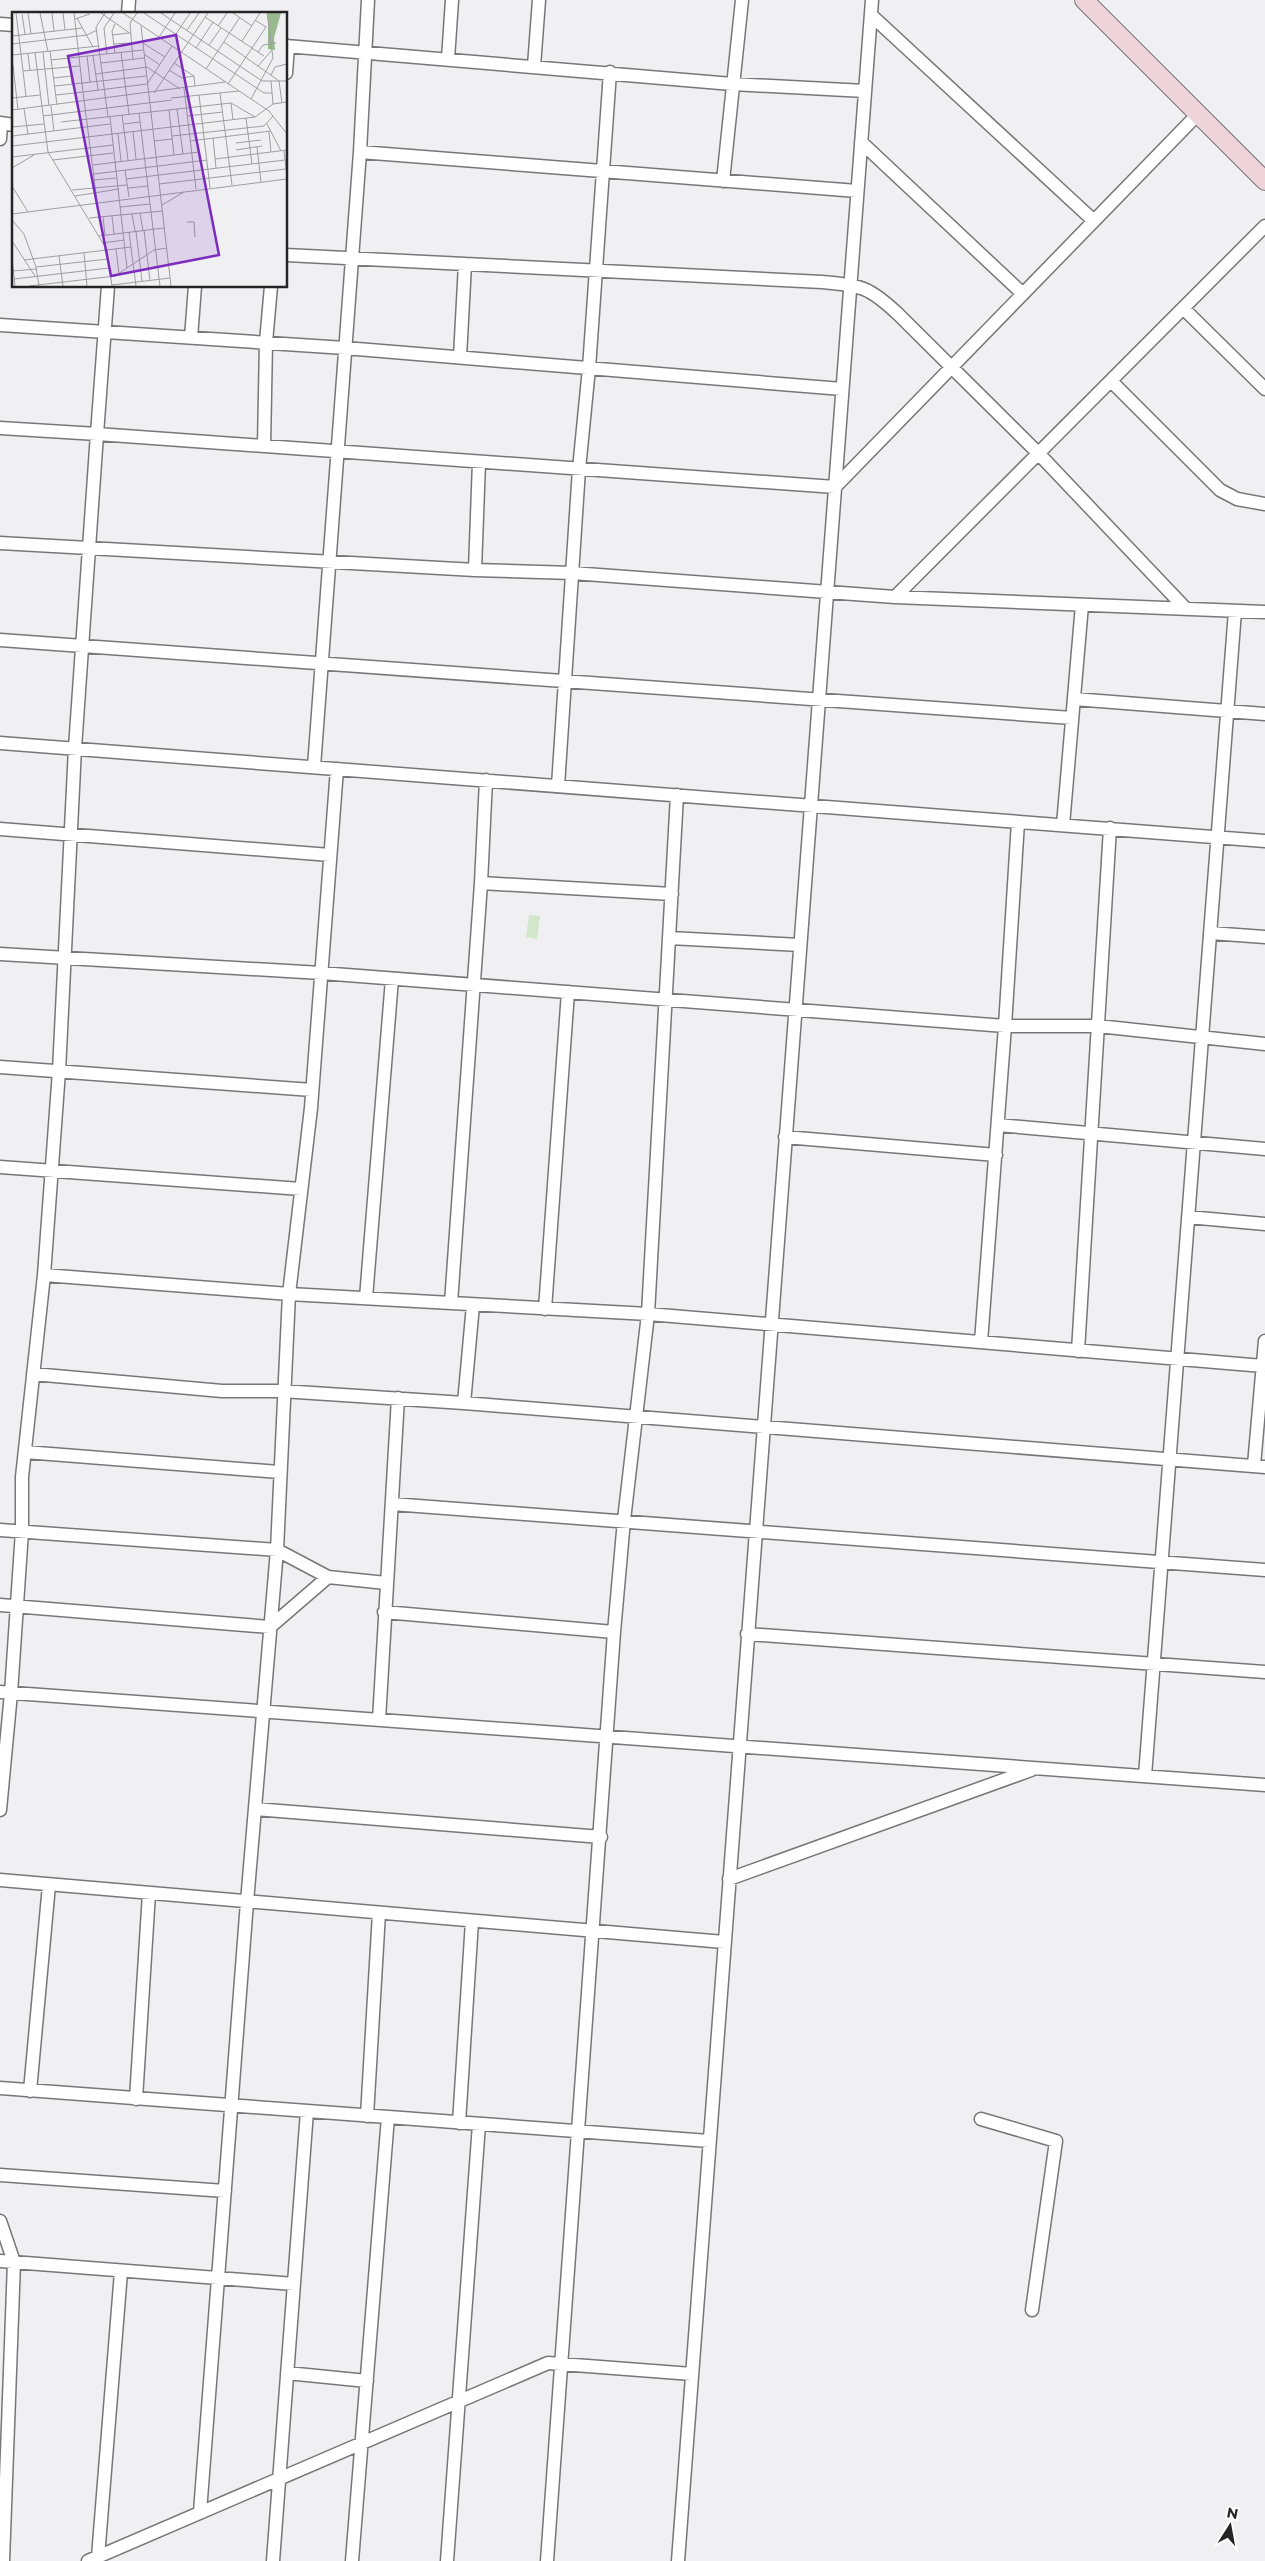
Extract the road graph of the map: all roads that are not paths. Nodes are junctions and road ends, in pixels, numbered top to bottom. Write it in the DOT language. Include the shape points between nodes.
graph roads {
  1 [pos="368,0"];
  2 [pos="452,0"];
  3 [pos="539,0"];
  4 [pos="742,0"];
  5 [pos="872,0"];
  6 [pos="1084,0"];
  7 [pos="871,15"];
  8 [pos="288,46"];
  9 [pos="366,52"];
  10 [pos="448,59"];
  11 [pos="534,66"];
  12 [pos="610,72"];
  13 [pos="732,84"];
  14 [pos="865,92"];
  15 [pos="1198,114"];
  16 [pos="5,124"];
  17 [pos="0,139"];
  18 [pos="861,142"];
  19 [pos="360,152"];
  20 [pos="604,171"];
  21 [pos="723,181"];
  22 [pos="1265,181"];
  23 [pos="857,191"];
  24 [pos="1094,221"];
  25 [pos="1265,226"];
  26 [pos="288,255"];
  27 [pos="352,258"];
  28 [pos="465,264"];
  29 [pos="596,271"];
  30 [pos="850,285"];
  31 [pos="108,288"];
  32 [pos="195,288"];
  33 [pos="271,288"];
  34 [pos="1022,294"];
  35 [pos="1183,308"];
  36 [pos="0,325"];
  37 [pos="105,332"];
  38 [pos="192,338"];
  39 [pos="266,342"];
  40 [pos="345,348"];
  41 [pos="460,357"];
  42 [pos="589,368"];
  43 [pos="951,368"];
  44 [pos="1111,381"];
  45 [pos="842,389"];
  46 [pos="1265,389"];
  47 [pos="0,428"];
  48 [pos="97,434"];
  49 [pos="264,446"];
  50 [pos="337,452"];
  51 [pos="1038,453"];
  52 [pos="479,462"];
  53 [pos="579,469"];
  54 [pos="835,487"];
  55 [pos="1265,504"];
  56 [pos="0,543"];
  57 [pos="89,550"];
  58 [pos="329,562"];
  59 [pos="475,570"];
  60 [pos="572,573"];
  61 [pos="827,592"];
  62 [pos="894,597"];
  63 [pos="1082,605"];
  64 [pos="1186,609"];
  65 [pos="1235,611"];
  66 [pos="1265,612"];
  67 [pos="0,640"];
  68 [pos="83,646"];
  69 [pos="322,665"];
  70 [pos="565,682"];
  71 [pos="1074,699"];
  72 [pos="818,700"];
  73 [pos="1227,711"];
  74 [pos="1265,714"];
  75 [pos="1072,718"];
  76 [pos="0,743"];
  77 [pos="75,748"];
  78 [pos="314,767"];
  79 [pos="337,769"];
  80 [pos="486,780"];
  81 [pos="558,786"];
  82 [pos="677,795"];
  83 [pos="810,805"];
  84 [pos="1018,822"];
  85 [pos="1063,825"];
  86 [pos="1110,828"];
  87 [pos="0,829"];
  88 [pos="72,834"];
  89 [pos="1217,837"];
  90 [pos="1265,841"];
  91 [pos="330,855"];
  92 [pos="481,883"];
  93 [pos="672,894"];
  94 [pos="1210,932"];
  95 [pos="1265,937"];
  96 [pos="670,938"];
  97 [pos="800,945"];
  98 [pos="0,954"];
  99 [pos="66,959"];
  100 [pos="321,973"];
  101 [pos="392,979"];
  102 [pos="474,985"];
  103 [pos="568,992"];
  104 [pos="667,1000"];
  105 [pos="795,1011"];
  106 [pos="1005,1026"];
  107 [pos="1098,1026"];
  108 [pos="1202,1038"];
  109 [pos="1265,1044"];
  110 [pos="0,1067"];
  111 [pos="59,1071"];
  112 [pos="312,1090"];
  113 [pos="998,1125"];
  114 [pos="1091,1134"];
  115 [pos="785,1137"];
  116 [pos="1194,1143"];
  117 [pos="1265,1148"];
  118 [pos="996,1155"];
  119 [pos="0,1167"];
  120 [pos="52,1171"];
  121 [pos="301,1189"];
  122 [pos="1188,1218"];
  123 [pos="1265,1224"];
  124 [pos="44,1275"];
  125 [pos="289,1294"];
  126 [pos="366,1298"];
  127 [pos="451,1304"];
  128 [pos="473,1305"];
  129 [pos="545,1309"];
  130 [pos="648,1314"];
  131 [pos="771,1324"];
  132 [pos="1265,1341"];
  133 [pos="981,1342"];
  134 [pos="1078,1351"];
  135 [pos="1177,1358"];
  136 [pos="1263,1366"];
  137 [pos="33,1374"];
  138 [pos="282,1391"];
  139 [pos="398,1398"];
  140 [pos="464,1403"];
  141 [pos="637,1416"];
  142 [pos="763,1428"];
  143 [pos="25,1452"];
  144 [pos="1170,1458"];
  145 [pos="1260,1466"];
  146 [pos="279,1472"];
  147 [pos="392,1504"];
  148 [pos="624,1520"];
  149 [pos="0,1530"];
  150 [pos="22,1531"];
  151 [pos="755,1532"];
  152 [pos="277,1550"];
  153 [pos="1162,1562"];
  154 [pos="1265,1570"];
  155 [pos="328,1577"];
  156 [pos="386,1583"];
  157 [pos="0,1605"];
  158 [pos="17,1606"];
  159 [pos="384,1612"];
  160 [pos="270,1627"];
  161 [pos="614,1632"];
  162 [pos="747,1634"];
  163 [pos="1154,1665"];
  164 [pos="1265,1672"];
  165 [pos="6,1693"];
  166 [pos="263,1712"];
  167 [pos="379,1720"];
  168 [pos="608,1737"];
  169 [pos="739,1747"];
  170 [pos="1036,1768"];
  171 [pos="1145,1776"];
  172 [pos="1265,1785"];
  173 [pos="255,1809"];
  174 [pos="0,1810"];
  175 [pos="601,1836"];
  176 [pos="729,1879"];
  177 [pos="0,1880"];
  178 [pos="49,1885"];
  179 [pos="149,1893"];
  180 [pos="247,1902"];
  181 [pos="379,1913"];
  182 [pos="472,1921"];
  183 [pos="594,1931"];
  184 [pos="724,1942"];
  185 [pos="0,2088"];
  186 [pos="30,2090"];
  187 [pos="136,2098"];
  188 [pos="231,2106"];
  189 [pos="307,2111"];
  190 [pos="367,2116"];
  191 [pos="388,2117"];
  192 [pos="981,2119"];
  193 [pos="459,2123"];
  194 [pos="479,2124"];
  195 [pos="579,2132"];
  196 [pos="709,2141"];
  197 [pos="0,2174"];
  198 [pos="225,2191"];
  199 [pos="0,2221"];
  200 [pos="0,2261"];
  201 [pos="14,2262"];
  202 [pos="121,2272"];
  203 [pos="218,2279"];
  204 [pos="294,2284"];
  205 [pos="1032,2310"];
  206 [pos="562,2364"];
  207 [pos="5,2369"];
  208 [pos="287,2373"];
  209 [pos="692,2374"];
  210 [pos="367,2381"];
  211 [pos="459,2400"];
  212 [pos="362,2443"];
  213 [pos="3,2468"];
  214 [pos="280,2478"];
  215 [pos="200,2512"];
  216 [pos="93,2559"];
  217 [pos="3,2561"];
  218 [pos="273,2561"];
  219 [pos="352,2561"];
  220 [pos="447,2561"];
  221 [pos="547,2561"];
  222 [pos="678,2561"];
  1 -- 9 [label="street"];
  2 -- 10 [label="street"];
  3 -- 11 [label="street"];
  4 -- 13 [label="street"];
  5 -- 7 [label="street"];
  6 -- 15 [label="main road"];
  7 -- 14 [label="street"];
  7 -- 24 [label="street"];
  8 -- 9 [label="street"];
  9 -- 10 [label="street"];
  9 -- 19 [label="street"];
  10 -- 11 [label="street"];
  11 -- 12 [label="street"];
  12 -- 13 [label="street"];
  12 -- 20 [label="street"];
  13 -- 14 [label="street"];
  13 -- 21 [label="street"];
  14 -- 18 [label="street"];
  15 -- 22 [label="main road"];
  15 -- 24 [label="street"];
  16 -- 17 [label="street"];
  18 -- 23 [label="street"];
  18 -- 34 [label="street"];
  19 -- 20 [label="street"];
  19 -- 27 [label="street"];
  20 -- 21 [label="street"];
  20 -- 29 [label="street"];
  21 -- 23 [label="street"];
  23 -- 30 [label="street"];
  24 -- 34 [label="street"];
  25 -- 35 [label="street"];
  26 -- 27 [label="street"];
  27 -- 28 [label="street"];
  27 -- 40 [label="street"];
  28 -- 29 [label="street"];
  28 -- 41 [label="street"];
  29 -- 30 [label="street"];
  29 -- 42 [label="street"];
  30 -- 43 [label="street" via="877,294"];
  30 -- 45 [label="street"];
  31 -- 37 [label="street"];
  32 -- 38 [label="street"];
  33 -- 39 [label="street"];
  34 -- 43 [label="street"];
  35 -- 44 [label="street"];
  35 -- 46 [label="street"];
  36 -- 37 [label="street"];
  37 -- 38 [label="street"];
  37 -- 48 [label="street"];
  38 -- 39 [label="street"];
  39 -- 40 [label="street"];
  39 -- 49 [label="street"];
  40 -- 41 [label="street"];
  40 -- 50 [label="street"];
  41 -- 42 [label="street"];
  42 -- 45 [label="street"];
  42 -- 53 [label="street"];
  43 -- 51 [label="street"];
  43 -- 54 [label="street"];
  44 -- 51 [label="street"];
  44 -- 55 [label="street" via="1220,490 1237,499"];
  45 -- 54 [label="street"];
  47 -- 48 [label="street"];
  48 -- 49 [label="street"];
  48 -- 57 [label="street"];
  49 -- 50 [label="street"];
  50 -- 52 [label="street"];
  50 -- 58 [label="street"];
  51 -- 62 [label="street"];
  51 -- 64 [label="street"];
  52 -- 53 [label="street"];
  52 -- 59 [label="street"];
  53 -- 54 [label="street"];
  53 -- 60 [label="street"];
  54 -- 61 [label="street"];
  56 -- 57 [label="street"];
  57 -- 58 [label="street"];
  57 -- 68 [label="street"];
  58 -- 59 [label="street"];
  58 -- 69 [label="street"];
  59 -- 60 [label="street"];
  60 -- 61 [label="street"];
  60 -- 70 [label="street"];
  61 -- 62 [label="street"];
  61 -- 72 [label="street"];
  62 -- 63 [label="street"];
  63 -- 64 [label="street"];
  63 -- 71 [label="street"];
  64 -- 65 [label="street"];
  65 -- 66 [label="street"];
  65 -- 73 [label="street"];
  67 -- 68 [label="street"];
  68 -- 69 [label="street"];
  68 -- 77 [label="street"];
  69 -- 70 [label="street"];
  69 -- 78 [label="street"];
  70 -- 72 [label="street"];
  70 -- 81 [label="street"];
  71 -- 73 [label="street"];
  71 -- 75 [label="street"];
  72 -- 75 [label="street"];
  72 -- 83 [label="street"];
  73 -- 74 [label="street"];
  73 -- 89 [label="street"];
  75 -- 85 [label="street"];
  76 -- 77 [label="street"];
  77 -- 78 [label="street"];
  77 -- 88 [label="street"];
  78 -- 79 [label="street"];
  79 -- 80 [label="street"];
  79 -- 91 [label="street"];
  80 -- 81 [label="street"];
  80 -- 92 [label="street"];
  81 -- 82 [label="street"];
  82 -- 83 [label="street"];
  82 -- 93 [label="street"];
  83 -- 84 [label="street"];
  83 -- 97 [label="street"];
  84 -- 85 [label="street"];
  84 -- 106 [label="street"];
  85 -- 86 [label="street"];
  86 -- 89 [label="street"];
  86 -- 107 [label="street"];
  87 -- 88 [label="street"];
  88 -- 91 [label="street"];
  88 -- 99 [label="street"];
  89 -- 90 [label="street"];
  89 -- 94 [label="street"];
  91 -- 100 [label="street"];
  92 -- 93 [label="street"];
  92 -- 102 [label="street"];
  93 -- 96 [label="street"];
  94 -- 95 [label="street"];
  94 -- 108 [label="street"];
  96 -- 97 [label="street"];
  96 -- 104 [label="street"];
  97 -- 105 [label="street"];
  98 -- 99 [label="street"];
  99 -- 100 [label="street"];
  99 -- 111 [label="street"];
  100 -- 101 [label="street"];
  100 -- 112 [label="street"];
  101 -- 102 [label="street"];
  101 -- 126 [label="street"];
  102 -- 103 [label="street"];
  102 -- 127 [label="street"];
  103 -- 104 [label="street"];
  103 -- 129 [label="street"];
  104 -- 105 [label="street"];
  104 -- 130 [label="street"];
  105 -- 106 [label="street"];
  105 -- 115 [label="street"];
  106 -- 107 [label="street"];
  106 -- 113 [label="street"];
  107 -- 108 [label="street"];
  107 -- 114 [label="street"];
  108 -- 109 [label="street"];
  108 -- 116 [label="street"];
  110 -- 111 [label="street"];
  111 -- 112 [label="street"];
  111 -- 120 [label="street"];
  112 -- 121 [label="street"];
  113 -- 114 [label="street"];
  113 -- 118 [label="street"];
  114 -- 116 [label="street"];
  114 -- 134 [label="street"];
  115 -- 118 [label="street"];
  115 -- 131 [label="street"];
  116 -- 117 [label="street"];
  116 -- 122 [label="street"];
  118 -- 133 [label="street"];
  119 -- 120 [label="street"];
  120 -- 121 [label="street"];
  120 -- 124 [label="street"];
  121 -- 125 [label="street"];
  122 -- 123 [label="street"];
  122 -- 135 [label="street"];
  124 -- 125 [label="street"];
  124 -- 137 [label="street"];
  125 -- 126 [label="street"];
  125 -- 138 [label="street"];
  126 -- 127 [label="street"];
  127 -- 128 [label="street"];
  128 -- 129 [label="street"];
  128 -- 140 [label="street"];
  129 -- 130 [label="street"];
  130 -- 131 [label="street"];
  130 -- 141 [label="street"];
  131 -- 133 [label="street"];
  131 -- 142 [label="street"];
  132 -- 136 [label="street"];
  133 -- 134 [label="street"];
  134 -- 135 [label="street"];
  135 -- 136 [label="street"];
  135 -- 144 [label="street"];
  136 -- 145 [label="street"];
  137 -- 138 [label="street" via="222,1391"];
  137 -- 143 [label="street"];
  138 -- 139 [label="street"];
  138 -- 146 [label="street"];
  139 -- 140 [label="street"];
  139 -- 147 [label="street"];
  140 -- 141 [label="street"];
  141 -- 142 [label="street"];
  141 -- 148 [label="street"];
  142 -- 144 [label="street"];
  142 -- 151 [label="street"];
  143 -- 146 [label="street"];
  143 -- 150 [label="street"];
  144 -- 145 [label="street"];
  144 -- 153 [label="street"];
  146 -- 152 [label="street"];
  147 -- 148 [label="street"];
  147 -- 156 [label="street"];
  148 -- 151 [label="street"];
  148 -- 161 [label="street"];
  149 -- 150 [label="street"];
  150 -- 152 [label="street"];
  150 -- 158 [label="street"];
  151 -- 153 [label="street"];
  151 -- 162 [label="street"];
  152 -- 155 [label="street"];
  152 -- 160 [label="street"];
  153 -- 154 [label="street"];
  153 -- 163 [label="street"];
  155 -- 156 [label="street"];
  155 -- 160 [label="street"];
  156 -- 159 [label="street"];
  157 -- 158 [label="street"];
  158 -- 160 [label="street"];
  158 -- 165 [label="street"];
  159 -- 161 [label="street"];
  159 -- 167 [label="street"];
  160 -- 166 [label="street"];
  161 -- 168 [label="street"];
  162 -- 163 [label="street"];
  162 -- 169 [label="street"];
  163 -- 164 [label="street"];
  163 -- 171 [label="street"];
  165 -- 166 [label="street"];
  165 -- 174 [label="street"];
  166 -- 167 [label="street"];
  166 -- 173 [label="street"];
  167 -- 168 [label="street"];
  168 -- 169 [label="street"];
  168 -- 175 [label="street"];
  169 -- 170 [label="street"];
  169 -- 176 [label="street"];
  170 -- 171 [label="street"];
  170 -- 176 [label="street"];
  171 -- 172 [label="street"];
  173 -- 175 [label="street"];
  173 -- 180 [label="street"];
  175 -- 183 [label="street"];
  176 -- 184 [label="street"];
  177 -- 178 [label="street"];
  178 -- 179 [label="street"];
  178 -- 186 [label="street"];
  179 -- 180 [label="street"];
  179 -- 187 [label="street"];
  180 -- 181 [label="street"];
  180 -- 188 [label="street"];
  181 -- 182 [label="street"];
  181 -- 190 [label="street"];
  182 -- 183 [label="street"];
  182 -- 193 [label="street"];
  183 -- 184 [label="street"];
  183 -- 195 [label="street"];
  184 -- 196 [label="street"];
  185 -- 186 [label="street"];
  186 -- 187 [label="street"];
  187 -- 188 [label="street"];
  188 -- 189 [label="street"];
  188 -- 198 [label="street"];
  189 -- 190 [label="street"];
  189 -- 204 [label="street"];
  190 -- 191 [label="street"];
  191 -- 193 [label="street"];
  191 -- 210 [label="street"];
  192 -- 205 [label="street" via="1056,2141"];
  193 -- 194 [label="street"];
  194 -- 195 [label="street"];
  194 -- 211 [label="street"];
  195 -- 196 [label="street"];
  195 -- 206 [label="street"];
  196 -- 209 [label="street"];
  197 -- 198 [label="street"];
  198 -- 203 [label="street"];
  199 -- 201 [label="street"];
  200 -- 201 [label="street"];
  201 -- 202 [label="street"];
  201 -- 207 [label="street"];
  202 -- 203 [label="street"];
  202 -- 216 [label="street"];
  203 -- 204 [label="street"];
  203 -- 215 [label="street"];
  204 -- 208 [label="street"];
  206 -- 209 [label="street"];
  206 -- 211 [label="street" via="548,2363"];
  206 -- 221 [label="street"];
  207 -- 213 [label="street"];
  208 -- 210 [label="street"];
  208 -- 214 [label="street"];
  209 -- 222 [label="street"];
  210 -- 212 [label="street"];
  211 -- 212 [label="street"];
  211 -- 220 [label="street"];
  212 -- 214 [label="street"];
  212 -- 219 [label="street"];
  213 -- 217 [label="street"];
  214 -- 215 [label="street"];
  214 -- 218 [label="street"];
  215 -- 216 [label="street"];
}
